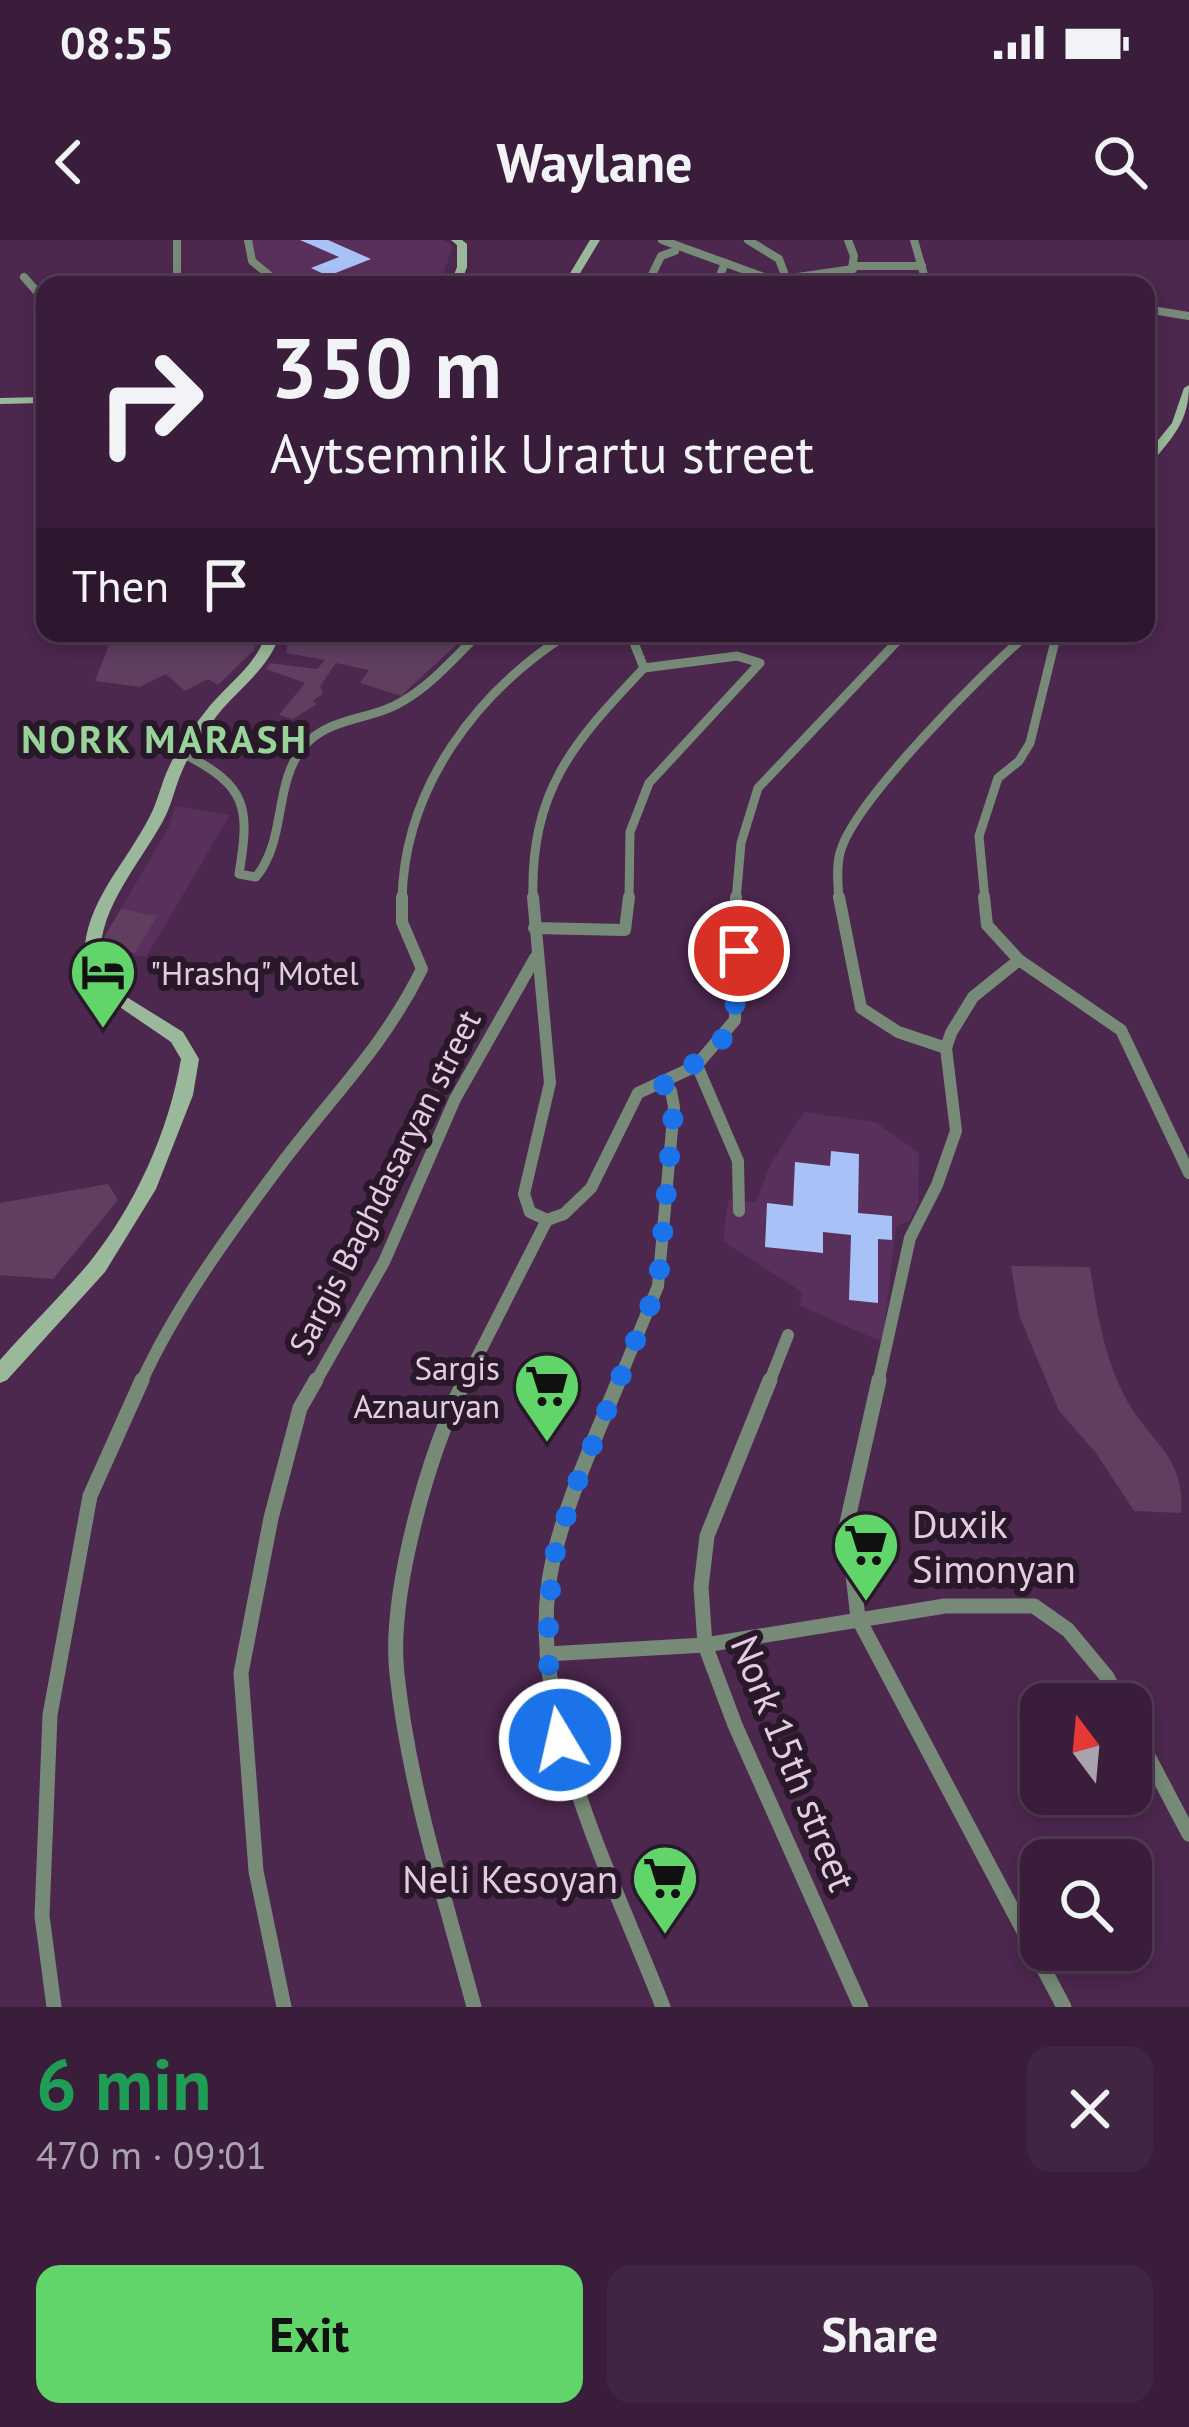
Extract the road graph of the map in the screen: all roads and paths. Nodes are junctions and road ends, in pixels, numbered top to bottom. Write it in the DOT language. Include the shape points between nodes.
graph roads {
  1 [pos="177,240"];
  2 [pos="248,240"];
  3 [pos="595,240"];
  4 [pos="662,240"];
  5 [pos="692,240"];
  6 [pos="748,240"];
  7 [pos="848,240"];
  8 [pos="914,240"];
  9 [pos="459,242"];
  10 [pos="677,248"];
  11 [pos="725,263"];
  12 [pos="922,266"];
  13 [pos="854,267"];
  14 [pos="178,276"];
  15 [pos="270,276"];
  16 [pos="458,276"];
  17 [pos="573,276"];
  18 [pos="652,276"];
  19 [pos="720,276"];
  20 [pos="763,276"];
  21 [pos="784,276"];
  22 [pos="813,276"];
  23 [pos="852,276"];
  24 [pos="925,276"];
  25 [pos="24,277"];
  26 [pos="36,291"];
  27 [pos="1155,310"];
  28 [pos="1189,316"];
  29 [pos="1189,388"];
  30 [pos="36,398"];
  31 [pos="0,401"];
  32 [pos="1155,452"];
  33 [pos="271,642"];
  34 [pos="471,642"];
  35 [pos="555,642"];
  36 [pos="633,642"];
  37 [pos="896,642"];
  38 [pos="1019,642"];
  39 [pos="1055,642"];
  40 [pos="644,668"];
  41 [pos="184,754"];
  42 [pos="278,822"];
  43 [pos="255,824"];
  44 [pos="534,928"];
  45 [pos="535,958"];
  46 [pos="1018,960"];
  47 [pos="946,1048"];
  48 [pos="696,1063"];
  49 [pos="663,1084"];
  50 [pos="1189,1173"];
  51 [pos="740,1211"];
  52 [pos="547,1220"];
  53 [pos="788,1335"];
  54 [pos="0,1374"];
  55 [pos="858,1618"];
  56 [pos="705,1645"];
  57 [pos="547,1654"];
  58 [pos="1110,1683"];
  59 [pos="1152,1764"];
  60 [pos="1189,1834"];
  61 [pos="54,2007"];
  62 [pos="284,2007"];
  63 [pos="474,2007"];
  64 [pos="663,2007"];
  65 [pos="861,2007"];
  66 [pos="1064,2007"];
  1 -- 14 [label="street"];
  2 -- 15 [label="street" via="252,261"];
  3 -- 17 [label="main road"];
  4 -- 10 [label="street"];
  5 -- 10 [label="street"];
  6 -- 21 [label="street" via="779,259"];
  7 -- 13 [label="street"];
  8 -- 12 [label="street"];
  9 -- 16 [label="main road"];
  10 -- 11 [label="street"];
  10 -- 18 [label="street"];
  11 -- 19 [label="street"];
  11 -- 20 [label="street"];
  12 -- 13 [label="street"];
  12 -- 24 [label="street"];
  13 -- 22 [label="street"];
  13 -- 23 [label="street"];
  25 -- 26 [label="street"];
  27 -- 28 [label="street"];
  29 -- 32 [label="main road" via="1177,424"];
  30 -- 31 [label="main road"];
  33 -- 41 [label="main road"];
  34 -- 42 [label="street" via="418,692 315,735 289,771"];
  35 -- 61 [label="street" via="484,702 439,761 404,860 402,922 422,969 395,1024 276,1171 159,1343 90,1496 50,1715 42,1916"];
  36 -- 40 [label="street"];
  37 -- 48 [label="street" via="758,788 738,845 735,1020"];
  38 -- 47 [label="street" via="855,820 840,851 860,1008"];
  39 -- 46 [label="street" via="1030,743 998,778 979,836 987,926"];
  40 -- 44 [label="street" via="559,767 531,854"];
  40 -- 44 [label="street" via="732,655 759,665 649,783 630,832 625,930"];
  41 -- 43 [label="street" via="214,769"];
  41 -- 54 [label="main road" via="89,958 97,986 178,1037 190,1059 184,1095 147,1189 98,1266"];
  42 -- 43 [label="street"];
  42 -- 43 [label="street" via="273,853 250,877 239,872"];
  44 -- 45 [label="street"];
  45 -- 52 [label="street" via="550,1068 524,1193 530,1212"];
  45 -- 62 [label="street, Sargis Baghdasaryan street" via="455,1099 384,1262 300,1408 271,1518 241,1673 256,1871"];
  46 -- 47 [label="street" via="968,998"];
  46 -- 50 [label="street" via="1121,1030"];
  47 -- 55 [label="street" via="956,1131 910,1238 847,1523"];
  48 -- 49 [label="street"];
  48 -- 51 [label="street" via="738,1160"];
  49 -- 52 [label="street" via="635,1096 584,1202"];
  49 -- 57 [label="street" via="674,1107 658,1286 574,1490 552,1564"];
  52 -- 63 [label="street" via="445,1419 405,1568 396,1670 420,1804"];
  53 -- 56 [label="street, Nork 15th street" via="706,1536"];
  55 -- 56 [label="street"];
  55 -- 58 [label="street" via="945,1606 1034,1606 1068,1630"];
  55 -- 66 [label="street"];
  56 -- 57 [label="street"];
  56 -- 65 [label="street, Nork 15th street"];
  57 -- 64 [label="street" via="560,1740"];
  59 -- 60 [label="street"];
}
